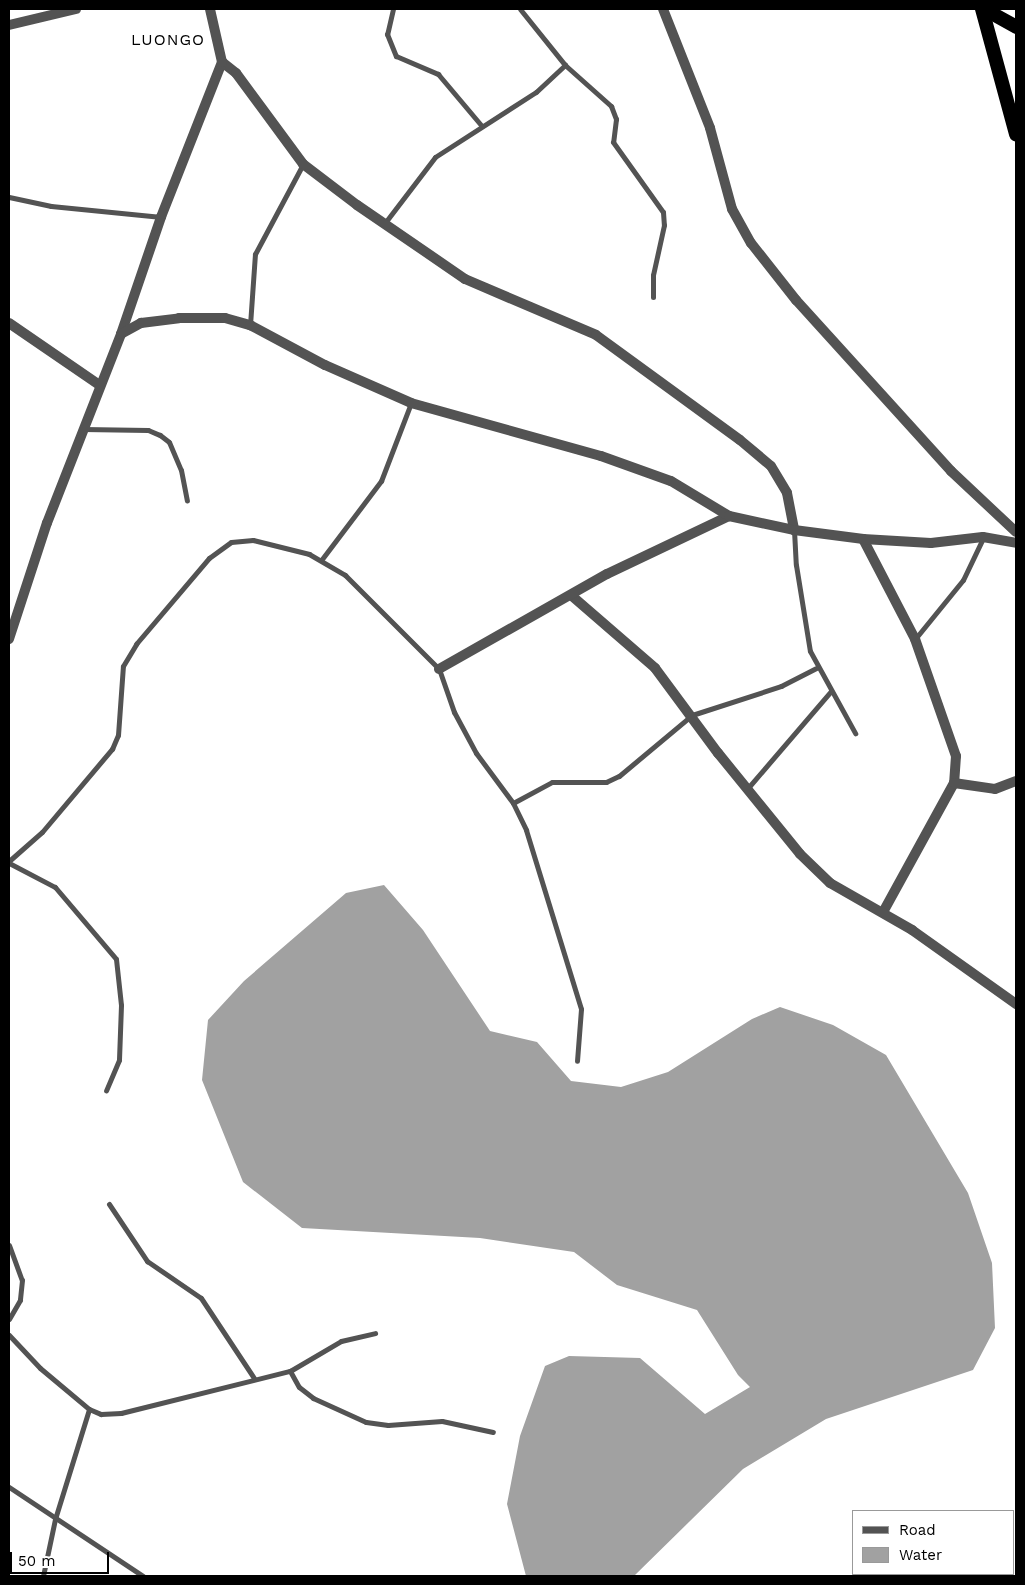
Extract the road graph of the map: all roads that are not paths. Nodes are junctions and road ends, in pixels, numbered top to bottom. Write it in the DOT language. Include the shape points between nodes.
graph roads {
  1 [pos="76,9"];
  2 [pos="210,9"];
  3 [pos="394,9"];
  4 [pos="520,9"];
  5 [pos="663,9"];
  6 [pos="983,9"];
  7 [pos="9,25"];
  8 [pos="1016,27"];
  9 [pos="222,62"];
  10 [pos="564,65"];
  11 [pos="1016,111"];
  12 [pos="481,125"];
  13 [pos="1015,131"];
  14 [pos="303,164"];
  15 [pos="9,197"];
  16 [pos="160,217"];
  17 [pos="384,224"];
  18 [pos="653,297"];
  19 [pos="9,323"];
  20 [pos="250,325"];
  21 [pos="121,334"];
  22 [pos="98,384"];
  23 [pos="410,404"];
  24 [pos="82,429"];
  25 [pos="187,500"];
  26 [pos="729,516"];
  27 [pos="794,530"];
  28 [pos="1016,532"];
  29 [pos="983,537"];
  30 [pos="862,539"];
  31 [pos="1016,543"];
  32 [pos="322,559"];
  33 [pos="572,596"];
  34 [pos="9,639"];
  35 [pos="915,639"];
  36 [pos="816,668"];
  37 [pos="439,669"];
  38 [pos="831,692"];
  39 [pos="692,715"];
  40 [pos="855,733"];
  41 [pos="1016,781"];
  42 [pos="954,783"];
  43 [pos="747,789"];
  44 [pos="513,803"];
  45 [pos="9,862"];
  46 [pos="883,912"];
  47 [pos="1016,1004"];
  48 [pos="577,1061"];
  49 [pos="106,1090"];
  50 [pos="109,1204"];
  51 [pos="9,1245"];
  52 [pos="9,1319"];
  53 [pos="375,1333"];
  54 [pos="9,1335"];
  55 [pos="290,1371"];
  56 [pos="254,1378"];
  57 [pos="89,1410"];
  58 [pos="493,1432"];
  59 [pos="9,1487"];
  60 [pos="55,1519"];
  61 [pos="44,1576"];
  62 [pos="143,1576"];
  1 -- 7 [label="street"];
  2 -- 9 [label="street"];
  3 -- 12 [label="lane" via="388,34 396,56 438,74"];
  4 -- 10 [label="lane"];
  5 -- 28 [label="street" via="710,128 732,209 751,243 796,300 951,471"];
  6 -- 8 [label="highway"];
  6 -- 13 [label="highway"];
  9 -- 14 [label="street" via="236,72"];
  9 -- 16 [label="street"];
  10 -- 12 [label="lane" via="536,92"];
  10 -- 18 [label="lane" via="615,111 613,142 663,212 664,224 654,266"];
  11 -- 13 [label="highway"];
  12 -- 17 [label="lane" via="435,156"];
  14 -- 17 [label="street"];
  14 -- 20 [label="lane" via="255,254"];
  15 -- 16 [label="lane" via="51,206"];
  16 -- 21 [label="street"];
  17 -- 27 [label="street" via="465,279 596,335 706,414 771,466 787,493"];
  19 -- 22 [label="street"];
  20 -- 21 [label="street" via="201,316 141,323"];
  20 -- 23 [label="street" via="324,365"];
  21 -- 22 [label="street"];
  22 -- 24 [label="street"];
  23 -- 26 [label="street" via="601,456 663,478"];
  23 -- 32 [label="lane" via="381,480"];
  24 -- 25 [label="lane" via="148,430 160,435 169,442 181,470"];
  24 -- 34 [label="street"];
  26 -- 27 [label="street"];
  26 -- 33 [label="street" via="632,561"];
  27 -- 30 [label="street"];
  27 -- 36 [label="lane" via="803,618"];
  29 -- 30 [label="street" via="931,544"];
  29 -- 31 [label="street"];
  29 -- 35 [label="lane" via="963,580"];
  30 -- 35 [label="street"];
  32 -- 37 [label="lane" via="345,575"];
  32 -- 45 [label="lane" via="253,540 231,542 209,558 136,644 123,666 118,735 112,748 42,832"];
  33 -- 37 [label="street"];
  33 -- 39 [label="street" via="654,668"];
  35 -- 42 [label="street" via="956,756"];
  36 -- 38 [label="lane"];
  36 -- 39 [label="lane" via="781,686"];
  37 -- 44 [label="lane" via="454,712 476,753"];
  38 -- 40 [label="lane"];
  38 -- 43 [label="lane"];
  39 -- 43 [label="street"];
  39 -- 44 [label="lane" via="619,776 606,782 552,782"];
  41 -- 42 [label="street" via="986,789"];
  42 -- 46 [label="street"];
  43 -- 46 [label="street" via="800,854 830,883"];
  44 -- 48 [label="lane" via="526,830 581,1010"];
  45 -- 49 [label="lane" via="54,887 116,959 121,1005 119,1060"];
  46 -- 47 [label="street"];
  50 -- 56 [label="lane" via="147,1261 201,1298"];
  51 -- 52 [label="lane" via="22,1280 22,1292"];
  53 -- 55 [label="lane" via="341,1341"];
  54 -- 57 [label="lane" via="40,1368"];
  55 -- 56 [label="lane"];
  55 -- 58 [label="lane" via="299,1387 313,1398 366,1422 388,1425 442,1421"];
  56 -- 57 [label="lane" via="120,1413"];
  57 -- 60 [label="lane"];
  59 -- 60 [label="lane"];
  60 -- 61 [label="lane"];
  60 -- 62 [label="lane"];
}
